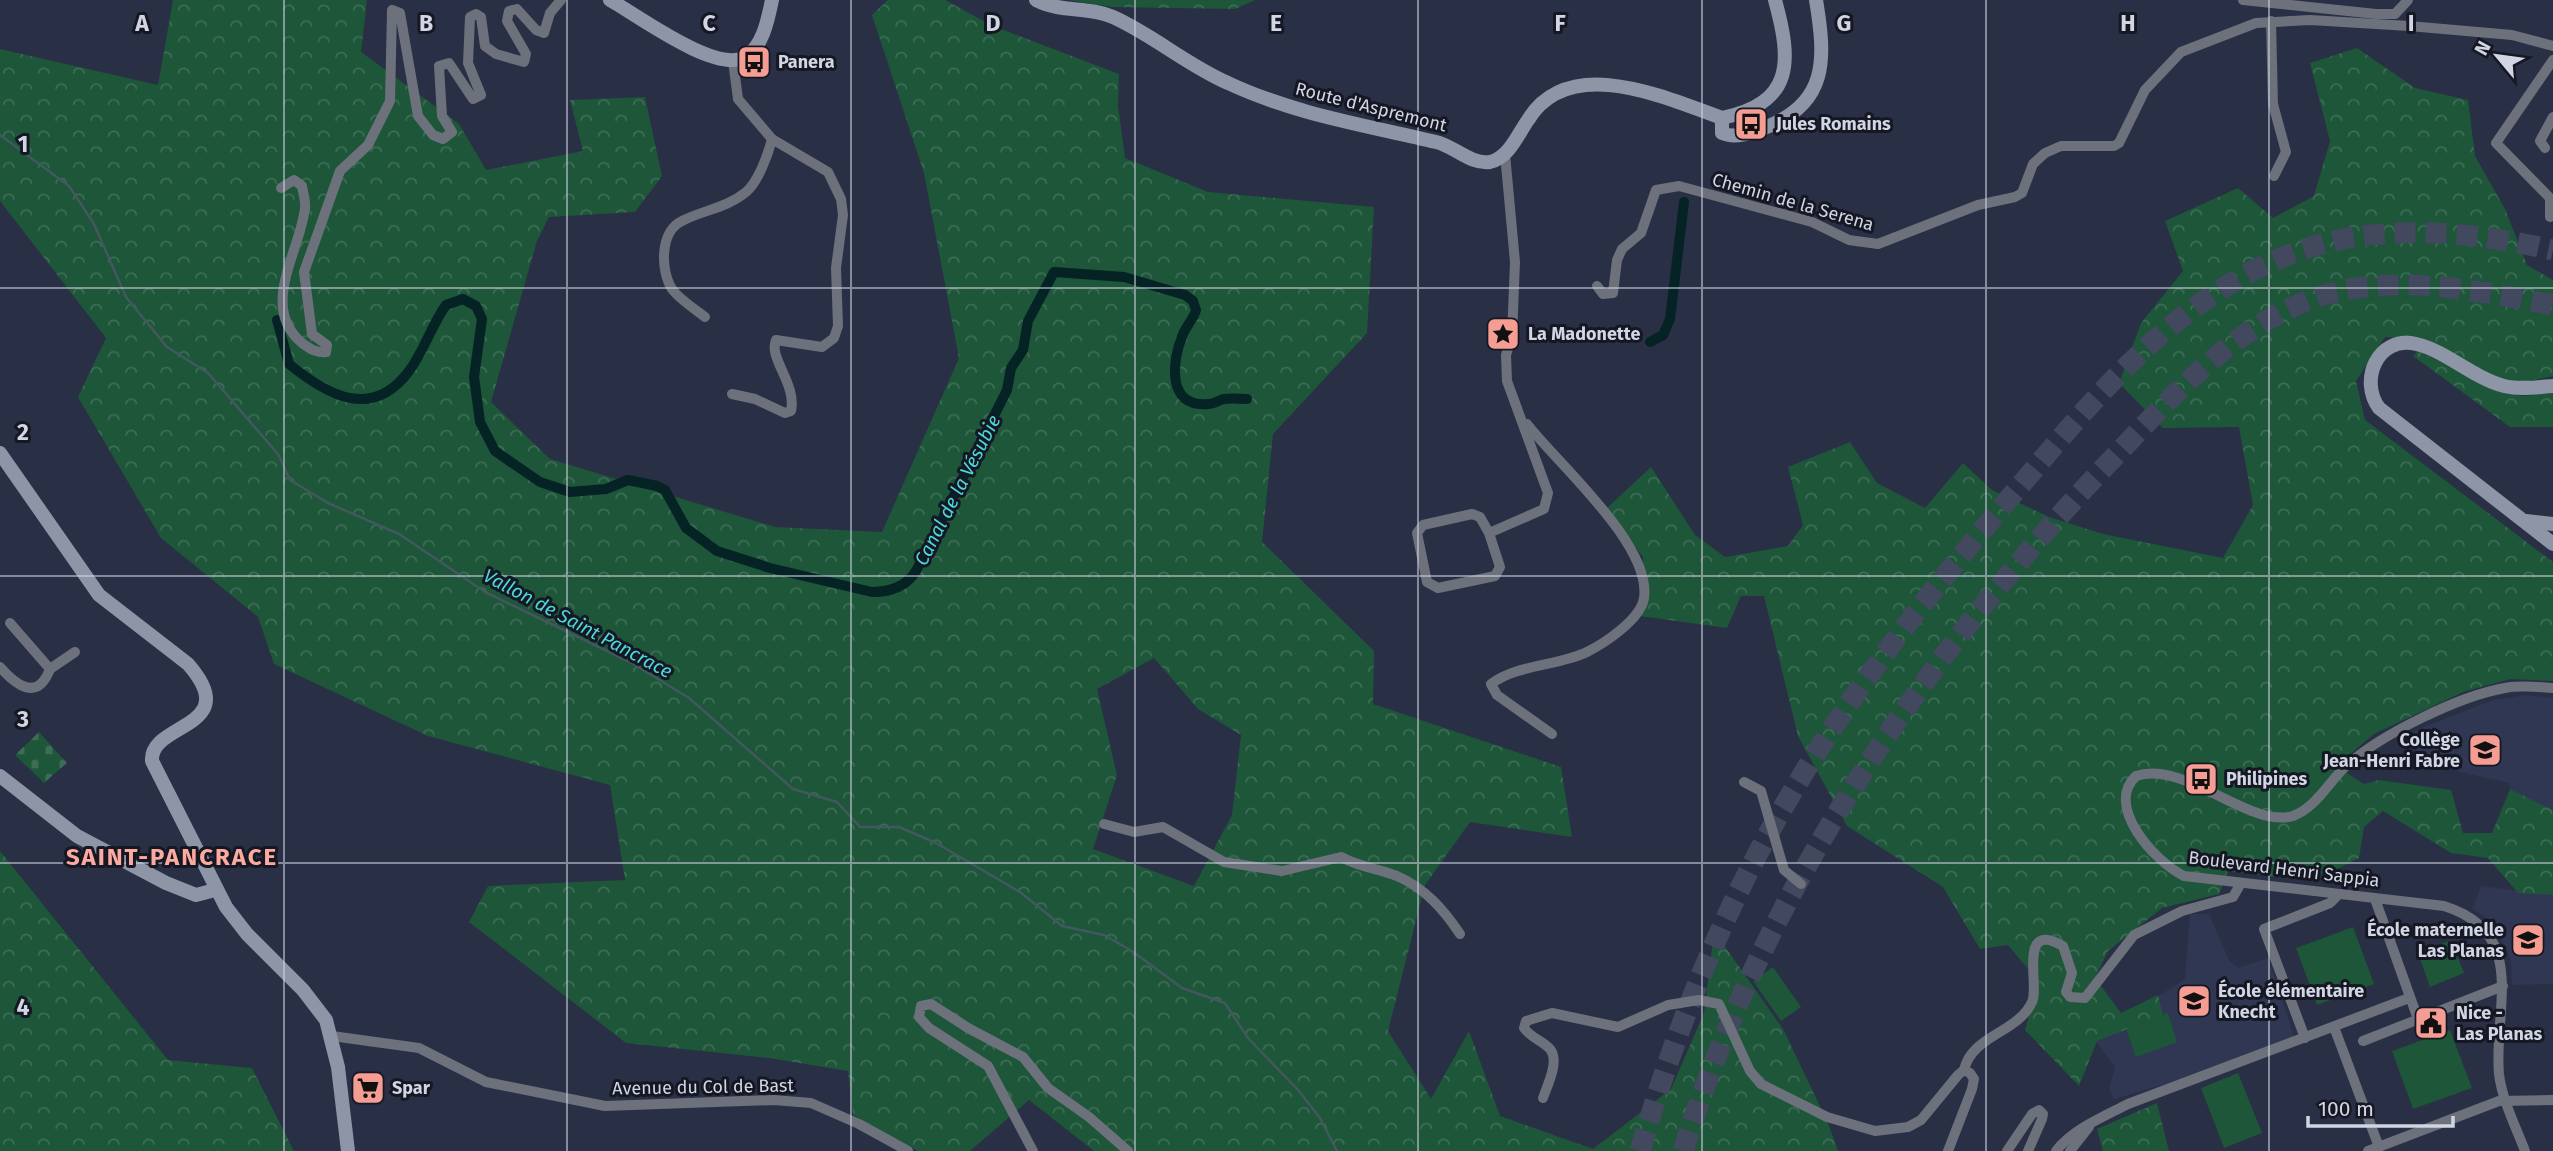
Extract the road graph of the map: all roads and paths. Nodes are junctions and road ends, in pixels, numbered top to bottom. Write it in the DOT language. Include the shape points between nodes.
graph roads {
  1 [pos="561,0"];
  2 [pos="610,0"];
  3 [pos="772,0"];
  4 [pos="1036,0"];
  5 [pos="1775,0"];
  6 [pos="1816,0"];
  7 [pos="2244,0"];
  8 [pos="2409,0"];
  9 [pos="2271,21"];
  10 [pos="2553,46"];
  11 [pos="2553,60"];
  12 [pos="733,61"];
  13 [pos="2553,117"];
  14 [pos="1722,118"];
  15 [pos="772,139"];
  16 [pos="2545,148"];
  17 [pos="1505,154"];
  18 [pos="2274,176"];
  19 [pos="281,188"];
  20 [pos="2550,217"];
  21 [pos="1597,286"];
  22 [pos="705,317"];
  23 [pos="2553,386"];
  24 [pos="732,394"];
  25 [pos="1521,416"];
  26 [pos="0,453"];
  27 [pos="2521,520"];
  28 [pos="2553,524"];
  29 [pos="1489,533"];
  30 [pos="2553,544"];
  31 [pos="10,623"];
  32 [pos="75,652"];
  33 [pos="0,667"];
  34 [pos="50,669"];
  35 [pos="2553,688"];
  36 [pos="1552,734"];
  37 [pos="0,776"];
  38 [pos="1745,782"];
  39 [pos="1104,824"];
  40 [pos="2241,883"];
  41 [pos="1801,884"];
  42 [pos="215,890"];
  43 [pos="2340,894"];
  44 [pos="2375,899"];
  45 [pos="1460,934"];
  46 [pos="2503,986"];
  47 [pos="2409,998"];
  48 [pos="2418,1019"];
  49 [pos="2334,1027"];
  50 [pos="332,1036"];
  51 [pos="2305,1038"];
  52 [pos="2363,1041"];
  53 [pos="1964,1070"];
  54 [pos="1543,1098"];
  55 [pos="2506,1099"];
  56 [pos="2553,1100"];
  57 [pos="2089,1126"];
  58 [pos="2373,1149"];
  59 [pos="348,1151"];
  60 [pos="908,1151"];
  61 [pos="1032,1151"];
  62 [pos="1128,1151"];
  63 [pos="1948,1151"];
  64 [pos="2007,1151"];
  65 [pos="2028,1151"];
  66 [pos="2056,1151"];
  67 [pos="2070,1151"];
  68 [pos="2525,1151"];
  1 -- 19 [label="street" via="550,13 544,33 517,9 509,11 508,26 526,54 524,62 491,51 483,40 481,17 470,17 468,63 481,94 473,99 449,64 439,66 442,116 452,132 443,139 433,135 418,116 400,13 392,9 390,102 368,145 340,171 304,272 312,334 327,345 326,352 310,349 294,337 282,314 282,294 305,207 302,186 294,180"];
  2 -- 12 [label="street" via="691,48"];
  3 -- 12 [label="street" via="760,40 744,58"];
  4 -- 17 [label="street, Route d'Aspremont" via="1063,10 1111,17 1216,78 1290,108 1440,142 1481,162"];
  5 -- 14 [label="street" via="1784,47 1779,85 1758,108"];
  6 -- 14 [label="street" via="1821,62 1818,84 1804,106 1782,121 1736,135 1722,133"];
  7 -- 8 [label="street" via="2376,14 2395,13"];
  9 -- 10 [label="street, Chemin de la Serena" via="2501,34"];
  9 -- 18 [label="street" via="2273,104 2286,152"];
  9 -- 21 [label="street, Chemin de la Serena" via="2248,25 2181,52 2145,90 2119,143 2069,144 2045,153 2033,164 2022,192 2015,197 1978,205 1878,244 1849,240 1812,222 1679,186 1656,190 1641,233 1622,249 1617,260 1613,293 1603,294"];
  11 -- 20 [label="street" via="2496,144 2550,198"];
  12 -- 15 [label="street" via="738,99"];
  13 -- 16 [label="street" via="2540,141"];
  14 -- 17 [label="street" via="1620,86 1584,84 1560,91 1539,105"];
  15 -- 22 [label="street" via="749,190 733,202 681,221 672,227 664,246 672,289"];
  15 -- 24 [label="street" via="818,164 838,191 843,215 836,268 838,326 834,338 822,347 776,340 774,353 790,383 791,411 785,413 755,398"];
  17 -- 25 [label="street" via="1515,262 1507,381"];
  23 -- 27 [label="street" via="2497,384 2426,347 2407,342 2382,353 2371,371 2370,392 2379,408"];
  25 -- 29 [label="street" via="1548,493 1544,509"];
  25 -- 36 [label="street" via="1616,525 1638,564 1644,587 1638,610 1603,643 1491,684 1497,695"];
  26 -- 42 [label="street" via="99,595 199,677 204,691 200,715 161,739 151,756"];
  27 -- 28 [label="street"];
  27 -- 30 [label="street"];
  29 -- 29 [label="street" via="1500,567 1495,576 1438,588 1427,582 1417,533 1423,525 1472,514 1480,517"];
  31 -- 34 [label="street"];
  32 -- 34 [label="street"];
  33 -- 34 [label="street" via="15,684 27,688 38,685"];
  35 -- 40 [label="street, Boulevard Henri Sappia" via="2504,688 2413,723 2361,754 2313,803 2293,816 2264,815 2156,773 2131,780 2124,794 2127,811 2156,858 2184,876"];
  37 -- 42 [label="street" via="77,836 183,892 196,895"];
  38 -- 41 [label="street" via="1761,792 1784,870"];
  39 -- 45 [label="street" via="1134,832 1163,827 1224,862 1282,871 1341,857 1397,876 1419,890 1440,904"];
  40 -- 43 [label="street, Boulevard Henri Sappia"];
  40 -- 53 [label="street" via="2233,897 2182,911 2134,936 2085,998 2070,997 2066,992 2072,973 2063,946 2054,941 2034,947 2032,1003 1978,1046"];
  42 -- 50 [label="street" via="240,926 315,1004"];
  43 -- 44 [label="street, Boulevard Henri Sappia"];
  43 -- 51 [label="street" via="2330,903 2264,929"];
  44 -- 46 [label="street, Boulevard Henri Sappia" via="2444,906 2466,914 2493,941"];
  44 -- 47 [label="street"];
  46 -- 48 [label="street"];
  46 -- 55 [label="street, Boulevard Henri Sappia" via="2499,1073"];
  47 -- 48 [label="street"];
  47 -- 49 [label="street"];
  48 -- 52 [label="street"];
  49 -- 51 [label="street"];
  49 -- 58 [label="street"];
  50 -- 59 [label="street"];
  50 -- 60 [label="street, Avenue du Col de Bast" via="419,1048 486,1082 605,1107 774,1100 811,1103"];
  51 -- 57 [label="street" via="2128,1104"];
  53 -- 54 [label="street" via="1921,1120 1908,1128 1875,1131 1827,1117 1761,1084 1750,1071 1719,1004 1699,1000 1668,1005 1618,1027 1552,1013 1527,1021 1524,1028 1529,1035 1554,1057"];
  53 -- 63 [label="street" via="1974,1079"];
  55 -- 56 [label="street"];
  55 -- 58 [label="street"];
  55 -- 68 [label="street, Boulevard Henri Sappia"];
  57 -- 66 [label="street" via="2071,1133"];
  57 -- 67 [label="street"];
  61 -- 62 [label="street" via="988,1066 929,1028 919,1017 921,1006 931,1004 1023,1057 1048,1088"];
  64 -- 65 [label="street" via="2039,1110 2042,1119"];
}
